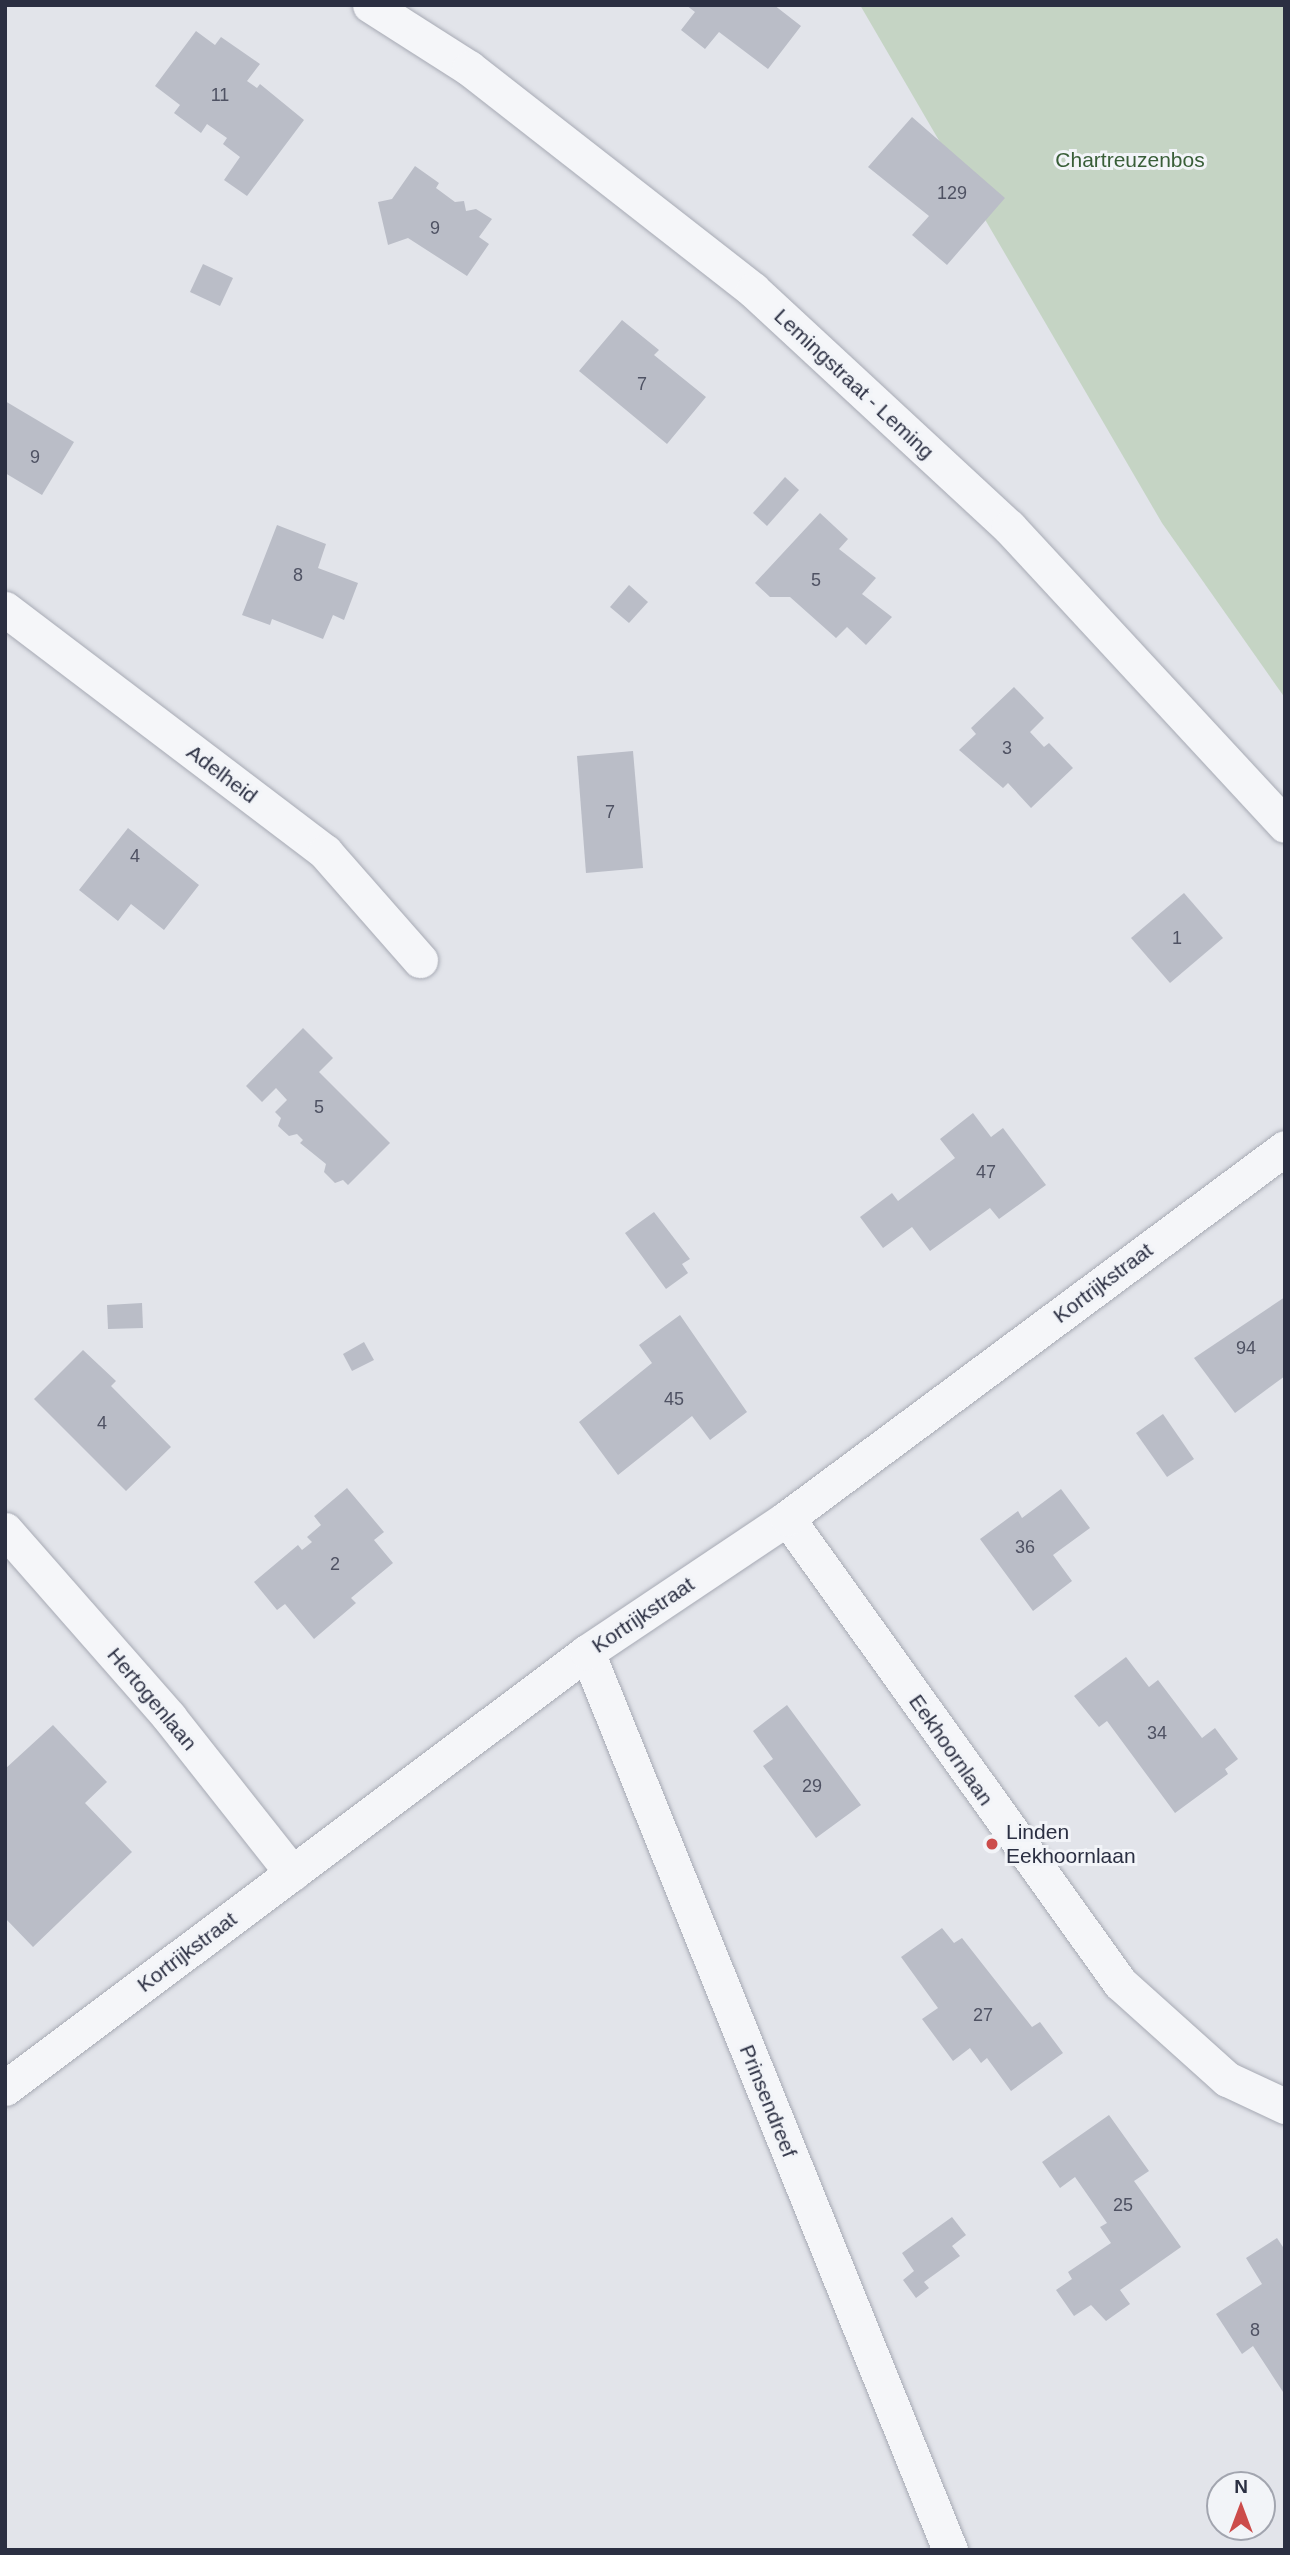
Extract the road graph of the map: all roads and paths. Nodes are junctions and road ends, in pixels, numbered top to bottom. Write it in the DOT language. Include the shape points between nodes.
graph roads {
  1 [pos="370,5"];
  2 [pos="5,610"];
  3 [pos="1285,825"];
  4 [pos="420,960"];
  5 [pos="1285,1148"];
  6 [pos="787,1518"];
  7 [pos="5,1530"];
  8 [pos="587,1652"];
  9 [pos="292,1873"];
  10 [pos="5,2088"];
  11 [pos="1285,2106"];
  12 [pos="950,2550"];
  1 -- 3 [label="street, Lemingstraat - Leming" via="469,68 753,290 1009,527"];
  2 -- 4 [label="street, Adelheid" via="325,852"];
  5 -- 6 [label="street, Kortrijkstraat"];
  6 -- 8 [label="street, Kortrijkstraat"];
  6 -- 11 [label="street, Eekhoornlaan" via="1120,1983 1227,2079"];
  7 -- 9 [label="street, Hertogenlaan" via="169,1717"];
  8 -- 9 [label="street, Kortrijkstraat"];
  8 -- 12 [label="street, Prinsendreef"];
  9 -- 10 [label="street, Kortrijkstraat"];
}
